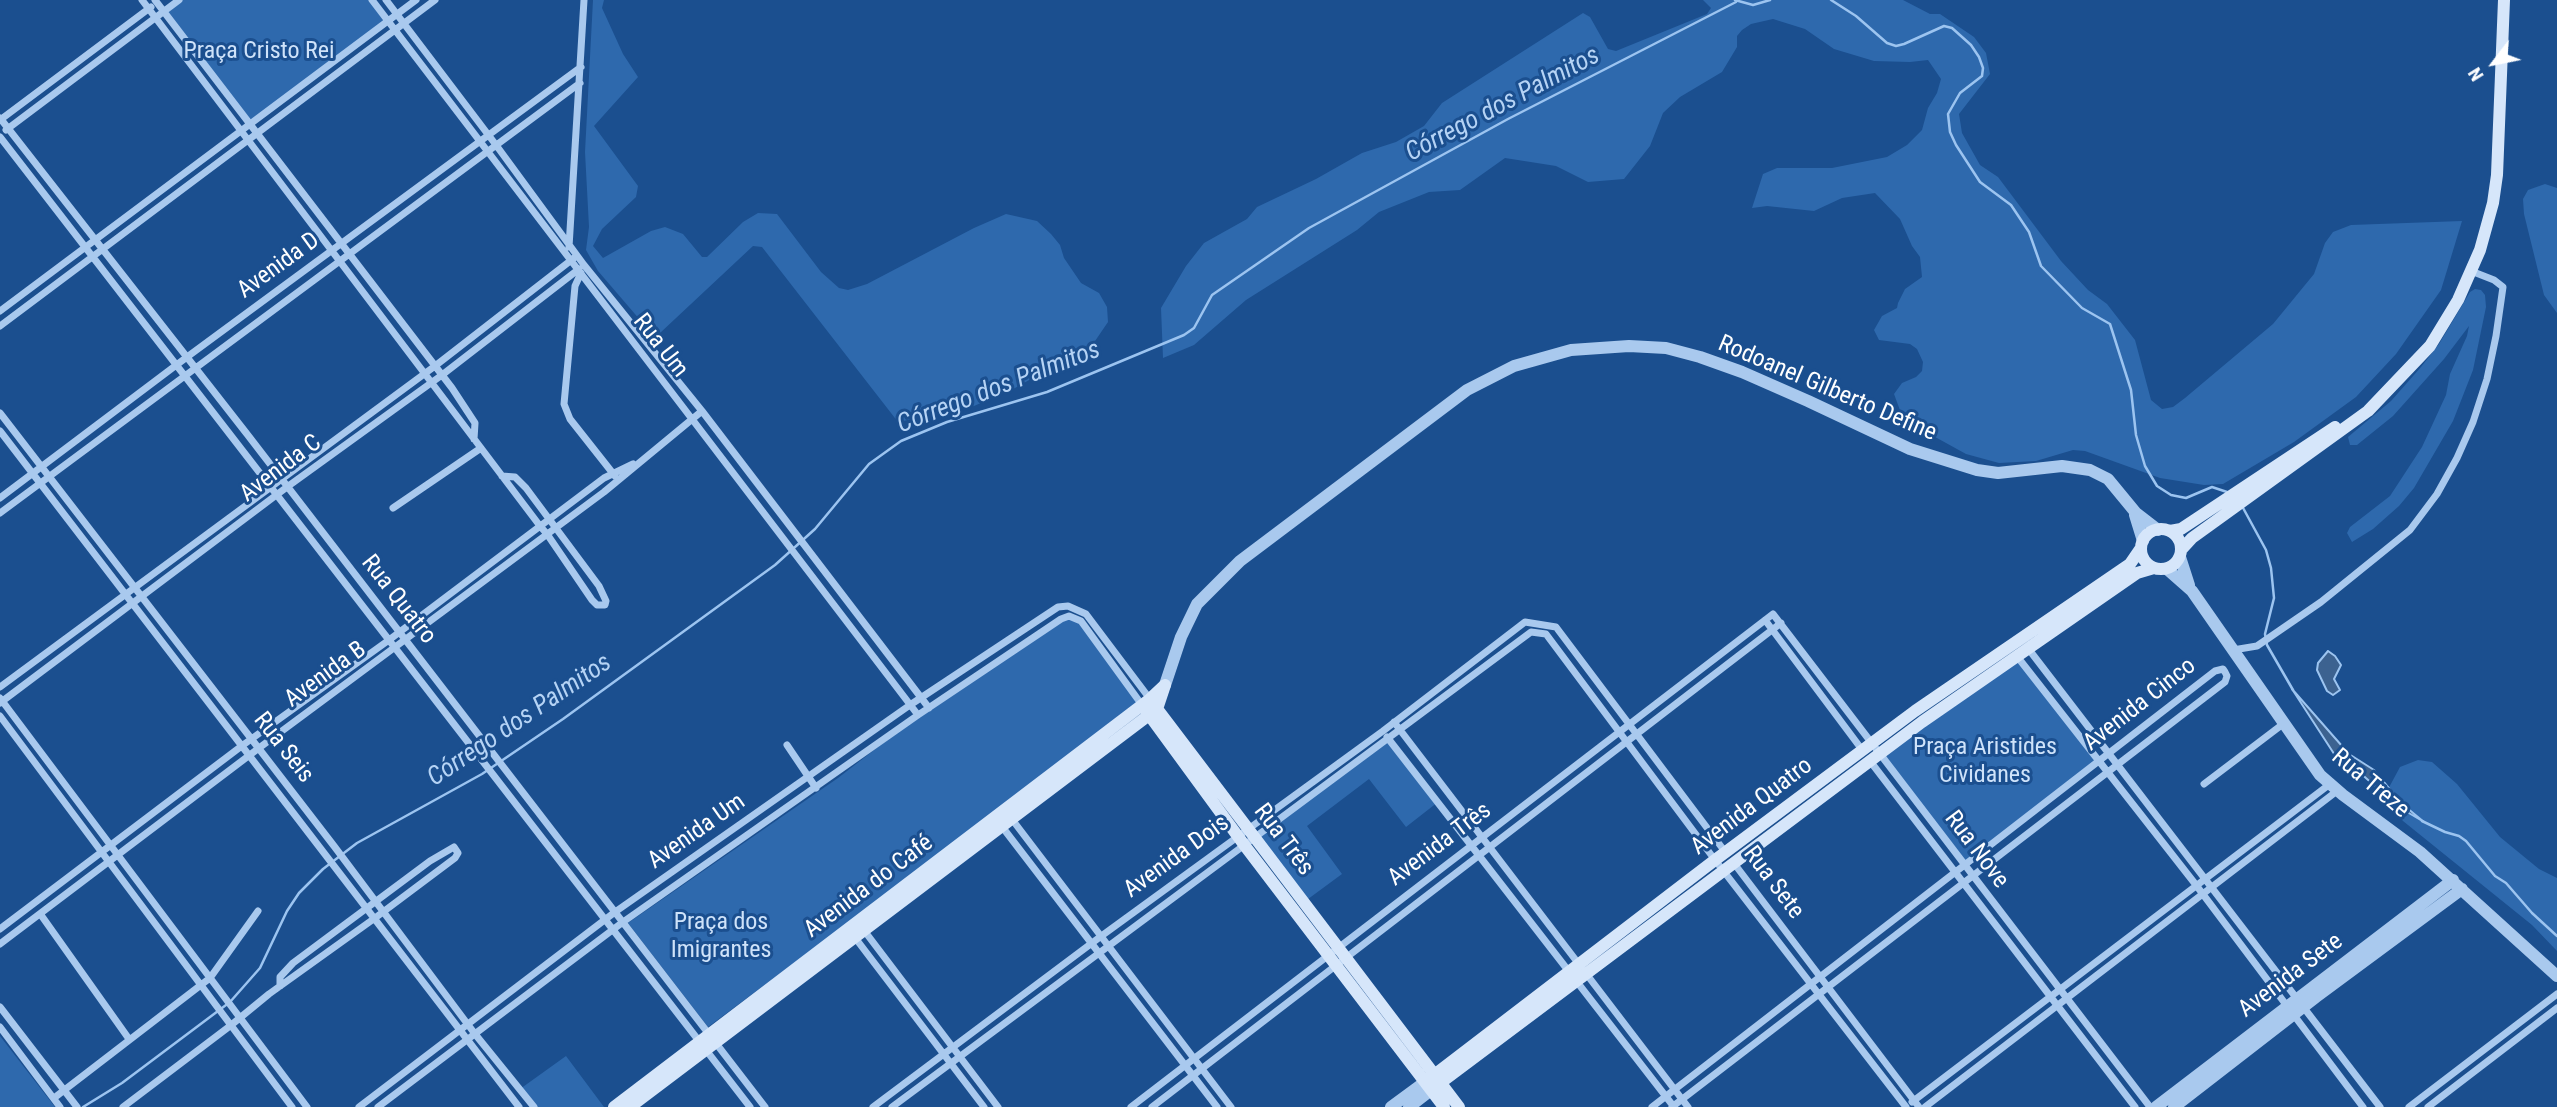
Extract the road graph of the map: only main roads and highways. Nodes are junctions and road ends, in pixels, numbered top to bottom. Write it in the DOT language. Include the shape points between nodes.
graph roads {
  1 [pos="2504,0"];
  2 [pos="2201,523"];
  3 [pos="2164,531"];
  4 [pos="2142,545"];
  5 [pos="2181,553"];
  6 [pos="2161,568"];
  7 [pos="2079,606"];
  8 [pos="1165,685"];
  9 [pos="1149,707"];
  10 [pos="708,1043"];
  11 [pos="1433,1083"];
  12 [pos="614,1107"];
  13 [pos="630,1107"];
  14 [pos="1444,1107"];
  15 [pos="1459,1107"];
  1 -- 2 [label="main road" via="2497,175 2488,223 2458,300 2430,346 2389,390"];
  2 -- 3 [label="main road"];
  2 -- 5 [label="main road"];
  3 -- 4 [label="main road" via="2151,532"];
  3 -- 5 [label="main road" via="2178,538"];
  4 -- 6 [label="main road" via="2145,561"];
  4 -- 7 [label="main road, Avenida Quatro" via="2130,564"];
  5 -- 6 [label="main road"];
  6 -- 7 [label="main road, Avenida Quatro" via="2137,573"];
  7 -- 11 [label="main road, Avenida Quatro" via="1871,752"];
  8 -- 9 [label="main road, Rodoanel Gilberto Define"];
  9 -- 10 [label="main road, Avenida do Café"];
  9 -- 11 [label="main road, Rua Três"];
  10 -- 12 [label="main road, Avenida do Café"];
  10 -- 13 [label="main road, Avenida do Café"];
  11 -- 14 [label="main road, Rua Três"];
  11 -- 15 [label="main road, Rua Três"];
}
